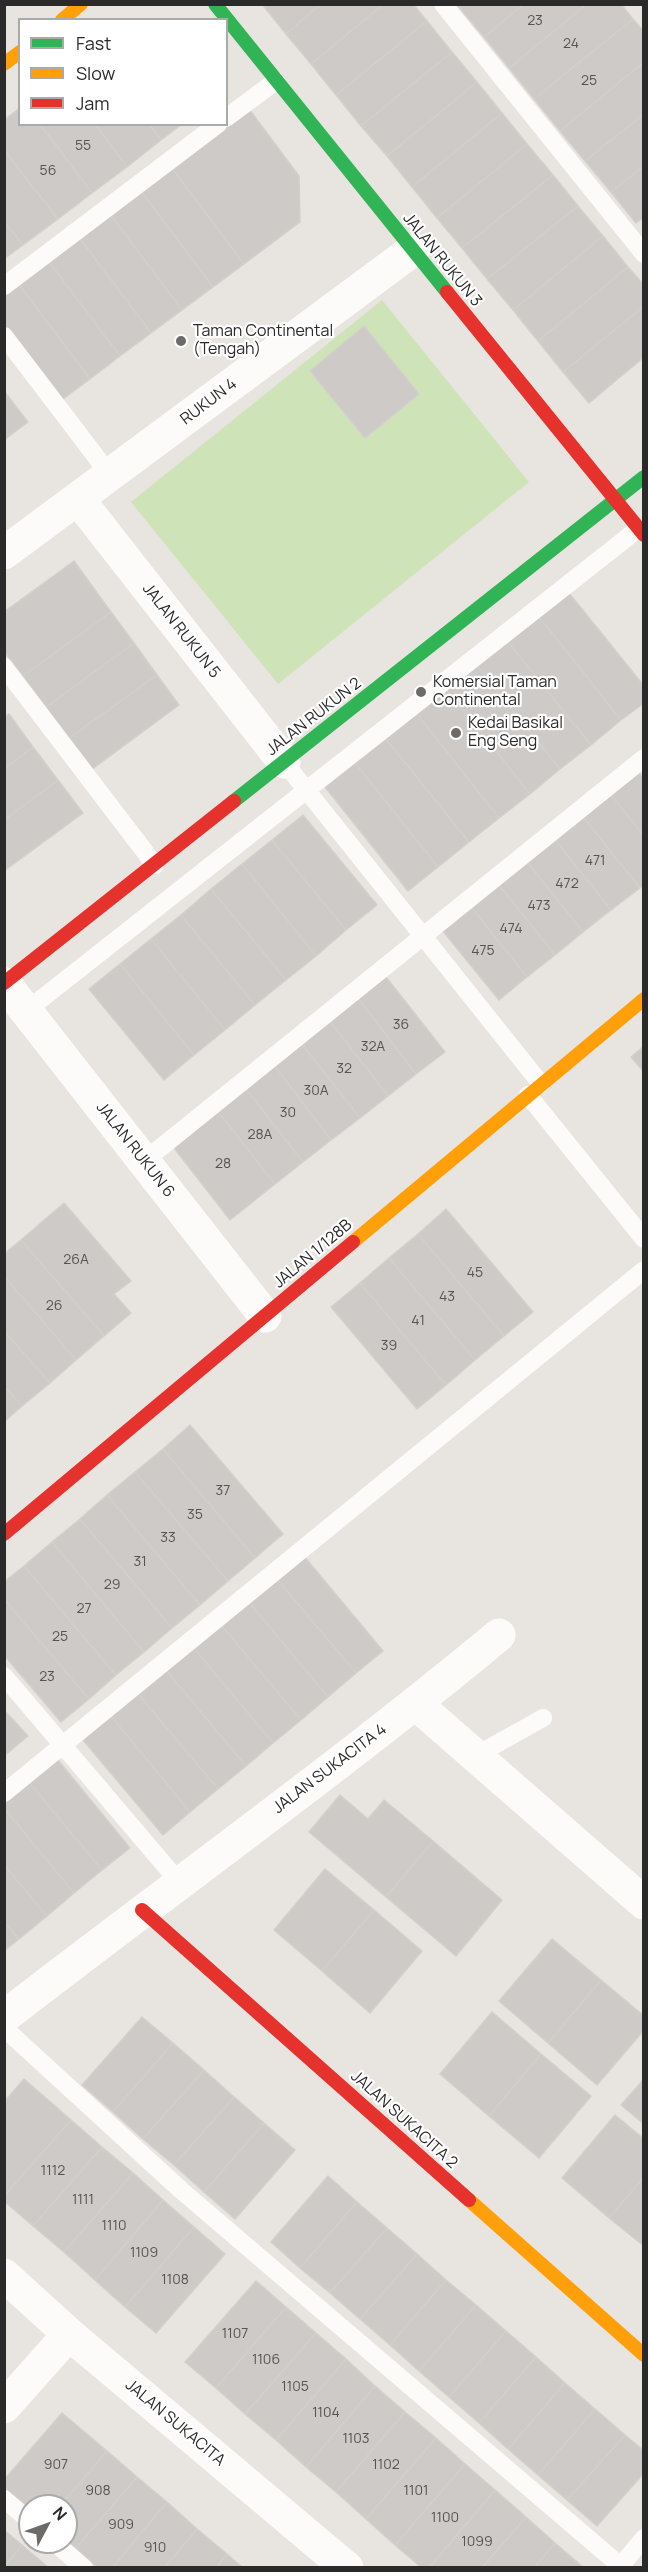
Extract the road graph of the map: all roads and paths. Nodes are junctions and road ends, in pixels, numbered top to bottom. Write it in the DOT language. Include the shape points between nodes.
graph roads {
  1 [pos="81,4"];
  2 [pos="214,4"];
  3 [pos="443,4"];
  4 [pos="64,18"];
  5 [pos="225,18"];
  6 [pos="228,21"];
  7 [pos="18,54"];
  8 [pos="4,64"];
  9 [pos="276,81"];
  10 [pos="228,117"];
  11 [pos="215,126"];
  12 [pos="413,250"];
  13 [pos="644,254"];
  14 [pos="4,286"];
  15 [pos="4,336"];
  16 [pos="110,475"];
  17 [pos="644,477"];
  18 [pos="78,499"];
  19 [pos="615,500"];
  20 [pos="641,532"];
  21 [pos="4,553"];
  22 [pos="4,668"];
  23 [pos="644,758"];
  24 [pos="284,762"];
  25 [pos="306,791"];
  26 [pos="155,865"];
  27 [pos="422,936"];
  28 [pos="5,983"];
  29 [pos="644,999"];
  30 [pos="26,1011"];
  31 [pos="534,1090"];
  32 [pos="144,1161"];
  33 [pos="644,1239"];
  34 [pos="644,1270"];
  35 [pos="265,1316"];
  36 [pos="4,1534"];
  37 [pos="499,1635"];
  38 [pos="4,1676"];
  39 [pos="416,1704"];
  40 [pos="543,1718"];
  41 [pos="63,1744"];
  42 [pos="475,1756"];
  43 [pos="4,1793"];
  44 [pos="179,1882"];
  45 [pos="644,1903"];
  46 [pos="142,1910"];
  47 [pos="4,2017"];
  48 [pos="4,2028"];
  49 [pos="4,2275"];
  50 [pos="69,2334"];
  51 [pos="644,2355"];
  52 [pos="4,2407"];
  53 [pos="4,2499"];
  54 [pos="18,2511"];
  55 [pos="644,2538"];
  56 [pos="68,2554"];
  57 [pos="621,2567"];
  58 [pos="84,2568"];
  59 [pos="347,2568"];
  1 -- 4 [label="street"];
  2 -- 5 [label="street, JALAN RUKUN 3"];
  3 -- 13 [label="lane"];
  6 -- 9 [label="street, JALAN RUKUN 3"];
  7 -- 8 [label="street"];
  9 -- 10 [label="lane"];
  9 -- 12 [label="street, JALAN RUKUN 3"];
  11 -- 14 [label="lane"];
  12 -- 16 [label="street, RUKUN 4"];
  12 -- 19 [label="street, JALAN RUKUN 3"];
  15 -- 16 [label="lane"];
  16 -- 18 [label="street, RUKUN 4"];
  17 -- 19 [label="street, JALAN RUKUN 2"];
  18 -- 21 [label="street, RUKUN 4"];
  18 -- 24 [label="street, JALAN RUKUN 5"];
  19 -- 20 [label="street, JALAN RUKUN 3"];
  19 -- 24 [label="street, JALAN RUKUN 2"];
  20 -- 25 [label="lane"];
  22 -- 26 [label="lane"];
  23 -- 27 [label="lane"];
  24 -- 25 [label="lane"];
  24 -- 26 [label="street, JALAN RUKUN 2"];
  25 -- 27 [label="lane"];
  25 -- 30 [label="lane"];
  26 -- 28 [label="street, JALAN RUKUN 2"];
  27 -- 31 [label="lane"];
  27 -- 32 [label="lane"];
  28 -- 30 [label="street, JALAN RUKUN 6"];
  29 -- 31 [label="street, JALAN 1/128B"];
  30 -- 32 [label="street, JALAN RUKUN 6"];
  31 -- 33 [label="lane"];
  31 -- 35 [label="street, JALAN 1/128B"];
  32 -- 35 [label="street, JALAN RUKUN 6"];
  34 -- 41 [label="lane"];
  35 -- 36 [label="street, JALAN 1/128B"];
  37 -- 39 [label="street, JALAN SUKACITA 4"];
  38 -- 41 [label="lane"];
  39 -- 42 [label="street"];
  39 -- 44 [label="street, JALAN SUKACITA 4"];
  40 -- 42 [label="lane"];
  41 -- 43 [label="lane"];
  41 -- 44 [label="lane"];
  42 -- 45 [label="street"];
  44 -- 46 [label="street, JALAN SUKACITA 4"];
  46 -- 47 [label="street, JALAN SUKACITA 4"];
  46 -- 51 [label="street, JALAN SUKACITA 2"];
  48 -- 57 [label="lane" via="182,2192"];
  49 -- 50 [label="street, JALAN SUKACITA"];
  50 -- 52 [label="street"];
  50 -- 59 [label="street, JALAN SUKACITA"];
  53 -- 54 [label="lane"];
  55 -- 57 [label="lane"];
  56 -- 58 [label="lane"];
}
